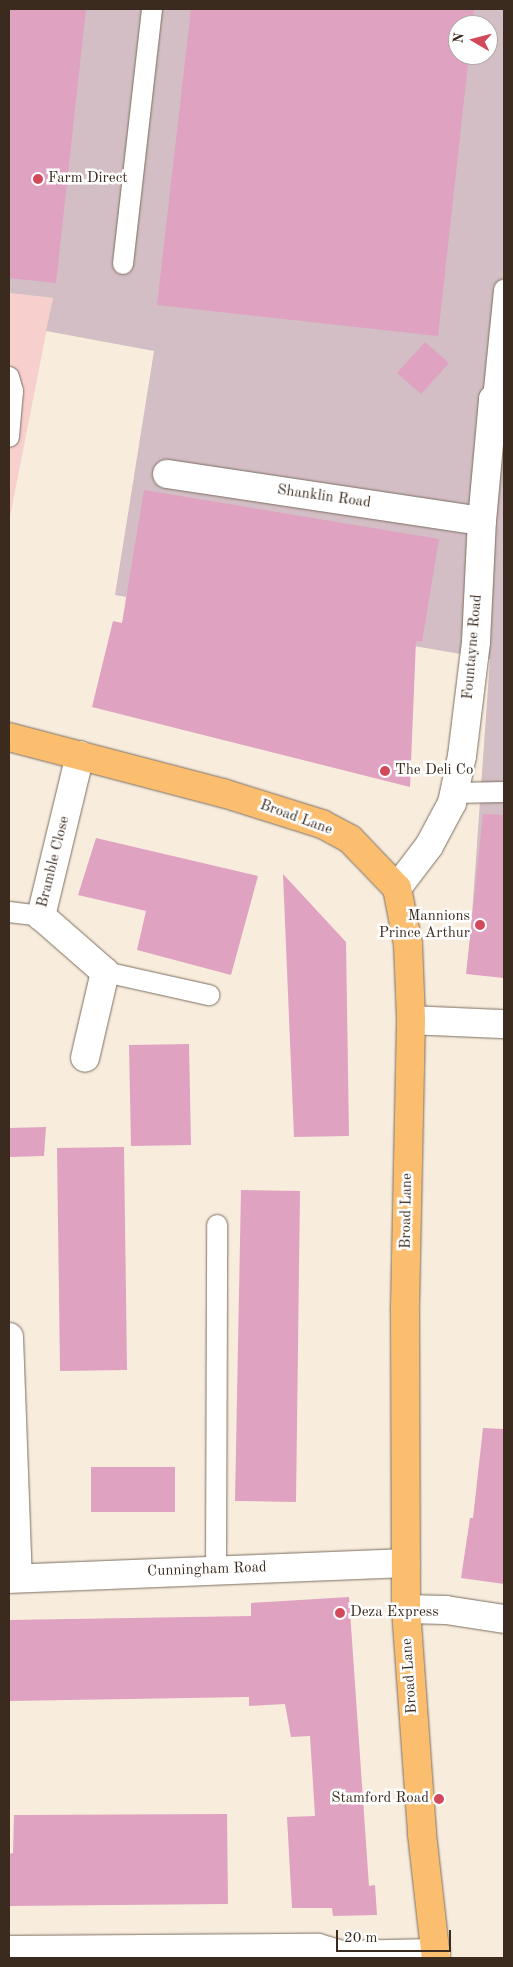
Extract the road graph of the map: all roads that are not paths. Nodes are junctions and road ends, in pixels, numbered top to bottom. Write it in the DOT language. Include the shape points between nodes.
graph roads {
  1 [pos="152,9"];
  2 [pos="123,264"];
  3 [pos="504,290"];
  4 [pos="9,377"];
  5 [pos="499,400"];
  6 [pos="9,437"];
  7 [pos="166,474"];
  8 [pos="482,521"];
  9 [pos="9,738"];
  10 [pos="80,755"];
  11 [pos="504,792"];
  12 [pos="454,793"];
  13 [pos="397,888"];
  14 [pos="9,912"];
  15 [pos="41,916"];
  16 [pos="105,972"];
  17 [pos="209,995"];
  18 [pos="411,1020"];
  19 [pos="504,1024"];
  20 [pos="85,1058"];
  21 [pos="217,1225"];
  22 [pos="9,1337"];
  23 [pos="406,1563"];
  24 [pos="216,1570"];
  25 [pos="14,1579"];
  26 [pos="406,1609"];
  27 [pos="504,1619"];
  28 [pos="9,1950"];
  29 [pos="242,1953"];
  30 [pos="436,1956"];
  1 -- 2 [label="lane"];
  3 -- 5 [label="lane"];
  4 -- 6 [label="lane" via="13,391"];
  5 -- 8 [label="street, Fountayne Road"];
  7 -- 8 [label="street, Shanklin Road"];
  8 -- 12 [label="street, Fountayne Road" via="476,642"];
  9 -- 10 [label="main road, Broad Lane"];
  10 -- 13 [label="main road, Broad Lane" via="223,793 322,824 350,839"];
  10 -- 15 [label="street, Bramble Close"];
  11 -- 12 [label="lane"];
  12 -- 13 [label="street, Fountayne Road" via="436,835"];
  13 -- 18 [label="main road, Broad Lane" via="408,944"];
  14 -- 15 [label="lane"];
  15 -- 16 [label="street, Bramble Close"];
  16 -- 17 [label="lane"];
  16 -- 20 [label="street"];
  18 -- 19 [label="street"];
  18 -- 23 [label="main road, Broad Lane" via="405,1312"];
  21 -- 24 [label="lane"];
  22 -- 25 [label="street"];
  23 -- 24 [label="street, Cunningham Road"];
  23 -- 26 [label="main road, Broad Lane"];
  24 -- 25 [label="street, Cunningham Road"];
  26 -- 27 [label="street" via="446,1610"];
  26 -- 30 [label="main road, Broad Lane" via="421,1824"];
  28 -- 29 [label="street"];
  29 -- 30 [label="street" via="318,1948 342,1956"];
}
